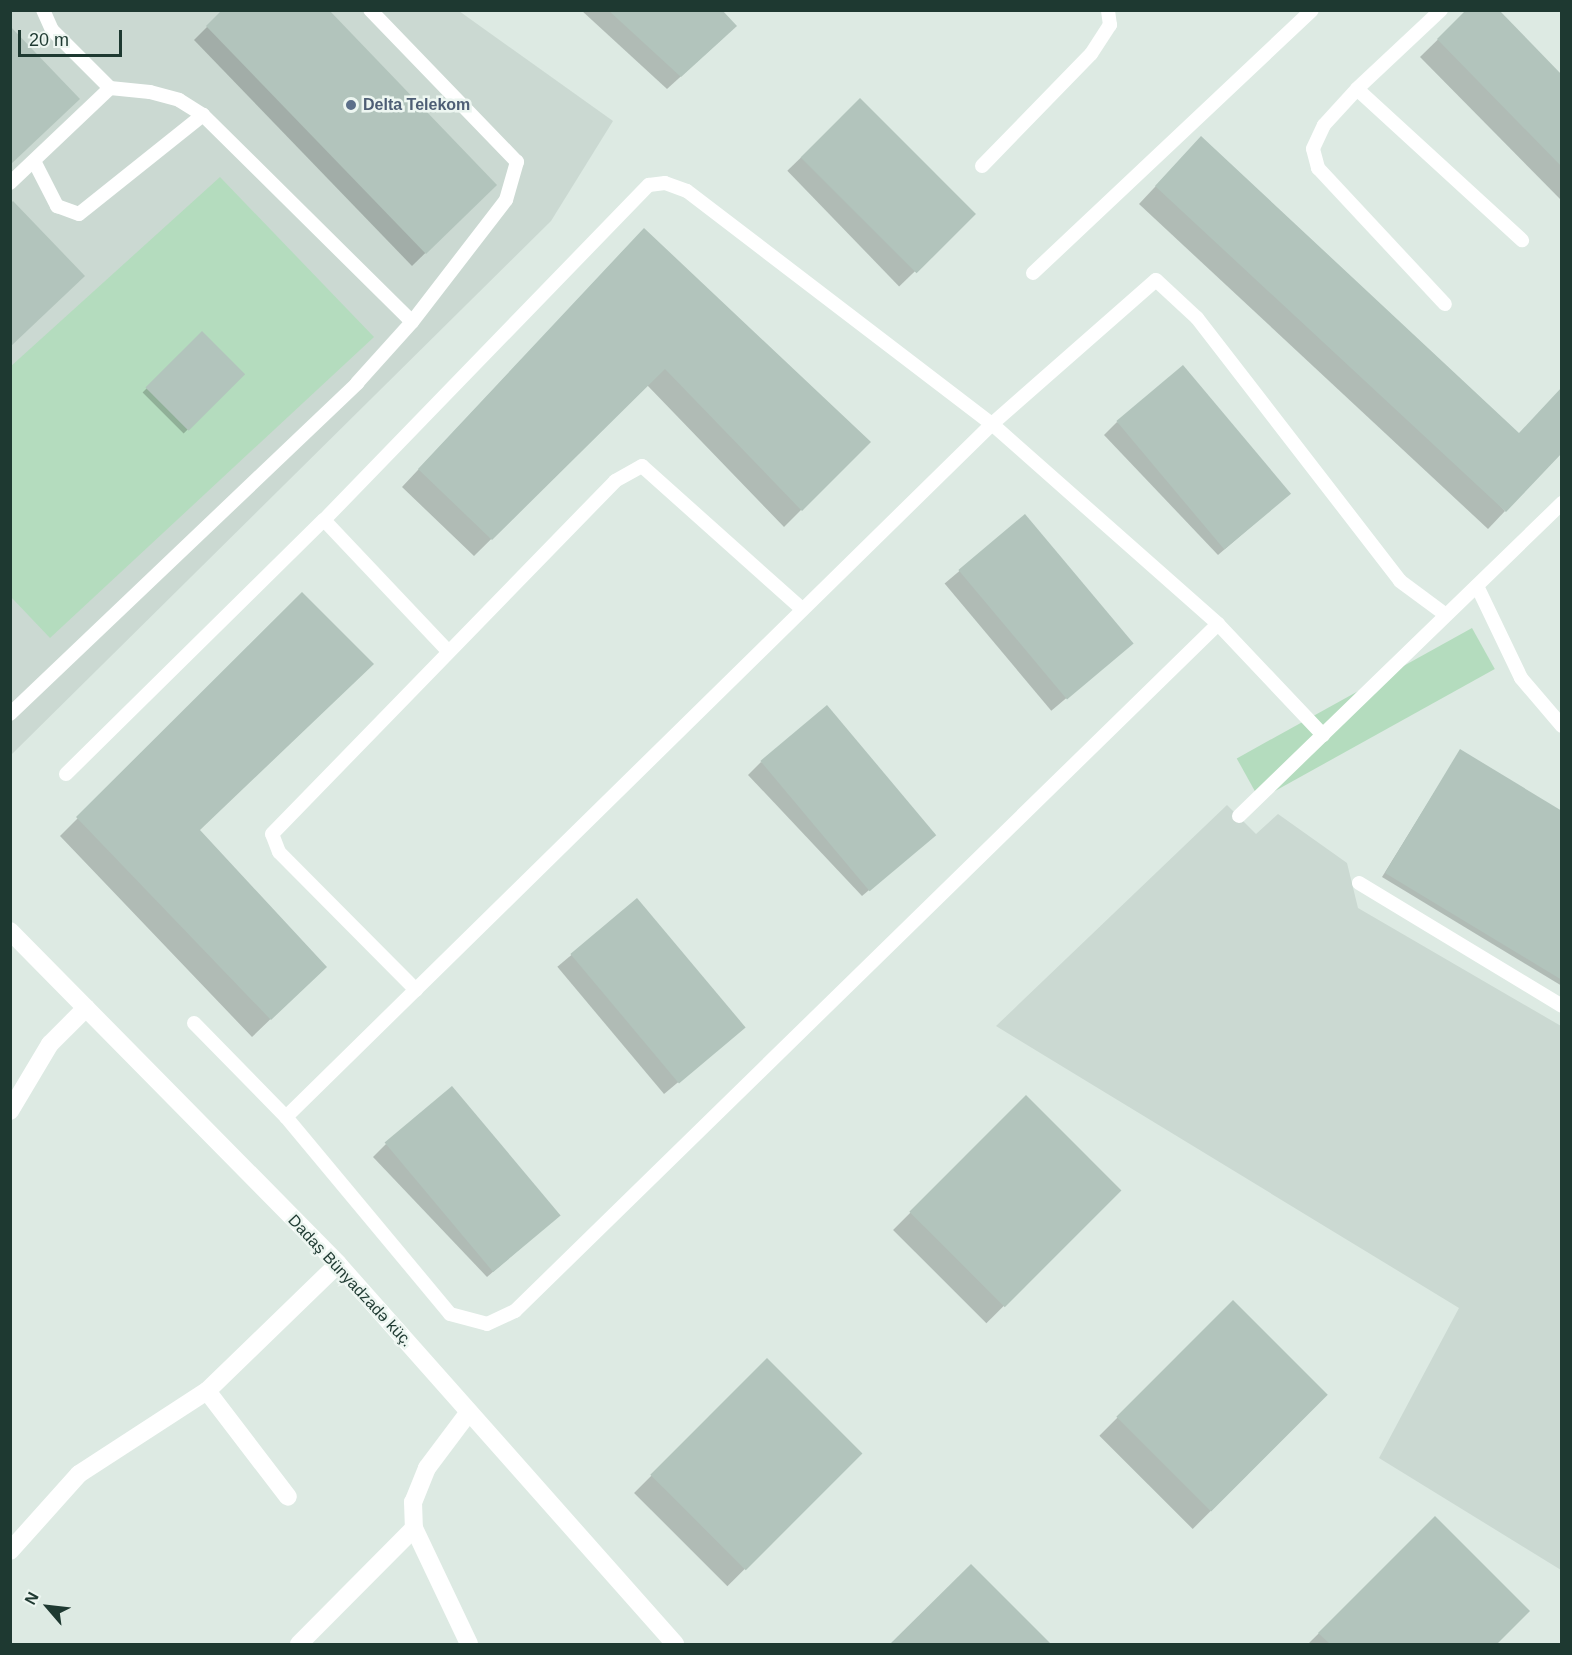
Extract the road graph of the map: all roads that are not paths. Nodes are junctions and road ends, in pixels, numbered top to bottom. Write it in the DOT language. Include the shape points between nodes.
graph roads {
  1 [pos="43,10"];
  2 [pos="370,10"];
  3 [pos="1108,10"];
  4 [pos="1312,10"];
  5 [pos="1442,10"];
  6 [pos="110,88"];
  7 [pos="1357,89"];
  8 [pos="203,115"];
  9 [pos="34,161"];
  10 [pos="982,166"];
  11 [pos="10,183"];
  12 [pos="1522,240"];
  13 [pos="1033,273"];
  14 [pos="1445,304"];
  15 [pos="412,322"];
  16 [pos="992,424"];
  17 [pos="1562,503"];
  18 [pos="324,520"];
  19 [pos="1477,586"];
  20 [pos="802,609"];
  21 [pos="1446,615"];
  22 [pos="1218,624"];
  23 [pos="448,651"];
  24 [pos="10,714"];
  25 [pos="1562,726"];
  26 [pos="1323,735"];
  27 [pos="66,774"];
  28 [pos="1239,816"];
  29 [pos="1359,883"];
  30 [pos="10,931"];
  31 [pos="416,990"];
  32 [pos="1562,1006"];
  33 [pos="86,1008"];
  34 [pos="194,1023"];
  35 [pos="10,1111"];
  36 [pos="286,1117"];
  37 [pos="338,1264"];
  38 [pos="207,1391"];
  39 [pos="469,1412"];
  40 [pos="288,1497"];
  41 [pos="414,1528"];
  42 [pos="10,1551"];
  43 [pos="299,1644"];
  44 [pos="469,1644"];
  45 [pos="675,1644"];
  1 -- 6 [label="lane" via="52,30"];
  2 -- 15 [label="lane" via="517,162 506,200"];
  3 -- 10 [label="lane" via="1110,26 1091,54"];
  4 -- 13 [label="lane"];
  5 -- 7 [label="lane"];
  6 -- 8 [label="lane" via="179,100"];
  6 -- 9 [label="lane"];
  7 -- 12 [label="lane"];
  7 -- 14 [label="lane" via="1324,125 1313,148 1318,168"];
  8 -- 9 [label="lane" via="80,214 57,206"];
  8 -- 15 [label="lane"];
  9 -- 11 [label="lane"];
  15 -- 24 [label="lane" via="357,383"];
  16 -- 18 [label="lane" via="687,191 665,183 650,185"];
  16 -- 20 [label="lane"];
  16 -- 21 [label="lane" via="1156,280 1197,318 1400,581"];
  16 -- 22 [label="lane"];
  17 -- 19 [label="lane"];
  18 -- 23 [label="lane"];
  18 -- 27 [label="lane"];
  19 -- 21 [label="lane"];
  19 -- 25 [label="lane" via="1521,678"];
  20 -- 23 [label="lane" via="642,466 615,481"];
  20 -- 31 [label="lane"];
  21 -- 26 [label="lane"];
  22 -- 26 [label="lane"];
  22 -- 36 [label="lane" via="515,1311 487,1324 450,1314"];
  23 -- 31 [label="lane" via="272,834 279,852"];
  26 -- 28 [label="lane"];
  29 -- 32 [label="lane"];
  30 -- 33 [label="street, Dadaş Bünyadzadə küç."];
  31 -- 36 [label="lane"];
  33 -- 35 [label="street" via="50,1044"];
  33 -- 37 [label="street, Dadaş Bünyadzadə küç."];
  34 -- 36 [label="lane"];
  37 -- 38 [label="street"];
  37 -- 39 [label="street, Dadaş Bünyadzadə küç."];
  38 -- 40 [label="street"];
  38 -- 42 [label="street" via="79,1474"];
  39 -- 41 [label="street" via="427,1468 413,1502"];
  39 -- 45 [label="street, Dadaş Bünyadzadə küç."];
  41 -- 43 [label="street"];
  41 -- 44 [label="street"];
}
